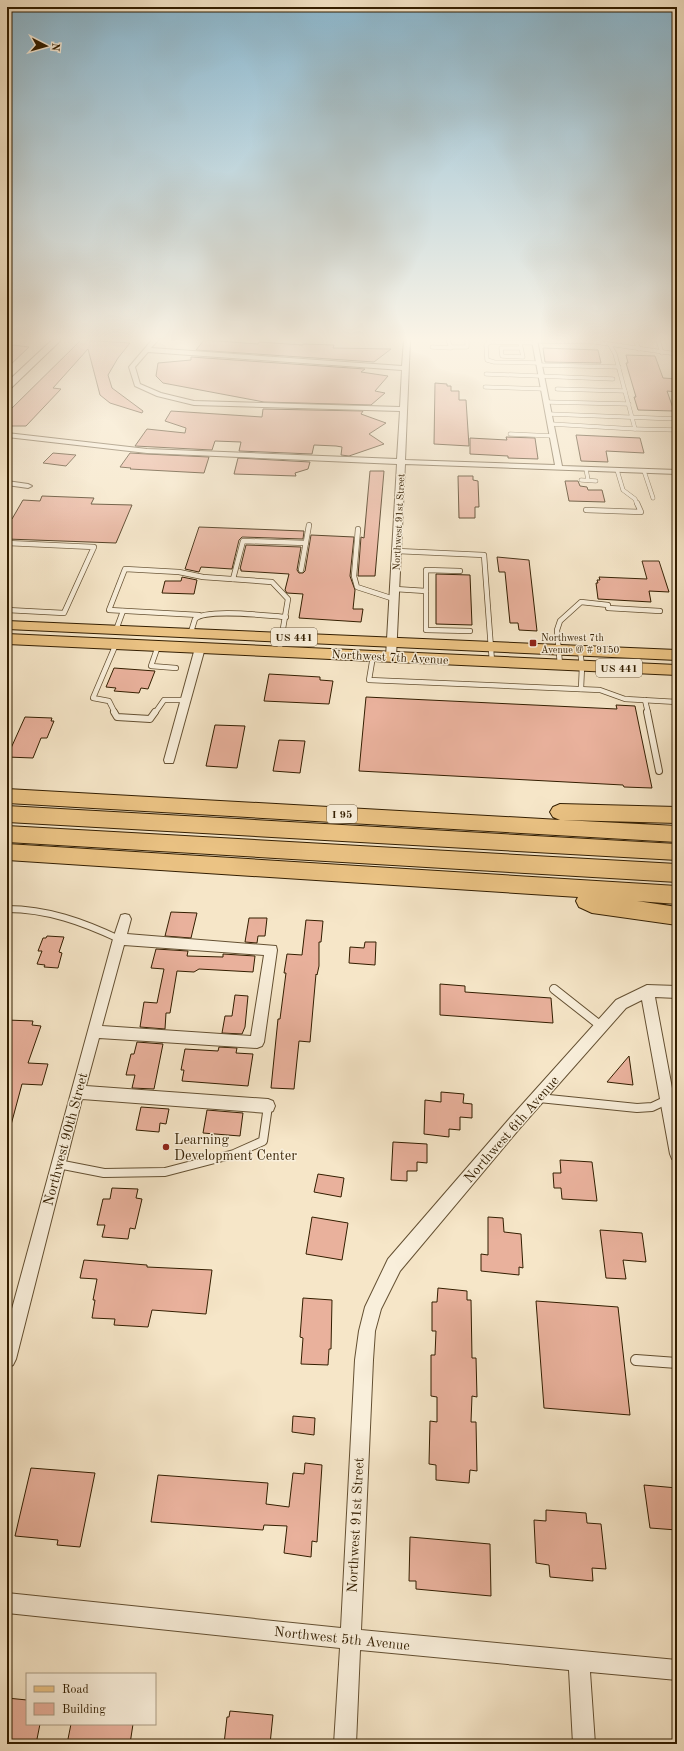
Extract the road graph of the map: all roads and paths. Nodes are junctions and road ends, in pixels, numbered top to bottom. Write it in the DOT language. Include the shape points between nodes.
graph roads {
  1 [pos="403,422"];
  2 [pos="633,422"];
  3 [pos="551,424"];
  4 [pos="635,429"];
  5 [pos="677,430"];
  6 [pos="510,434"];
  7 [pos="7,435"];
  8 [pos="553,436"];
  9 [pos="401,462"];
  10 [pos="559,468"];
  11 [pos="586,469"];
  12 [pos="617,470"];
  13 [pos="644,471"];
  14 [pos="677,472"];
  15 [pos="581,480"];
  16 [pos="588,480"];
  17 [pos="596,481"];
  18 [pos="7,483"];
  19 [pos="28,486"];
  20 [pos="653,498"];
  21 [pos="586,510"];
  22 [pos="310,525"];
  23 [pos="358,529"];
  24 [pos="7,543"];
  25 [pos="306,543"];
  26 [pos="397,551"];
  27 [pos="301,570"];
  28 [pos="460,571"];
  29 [pos="233,579"];
  30 [pos="395,589"];
  31 [pos="426,591"];
  32 [pos="394,599"];
  33 [pos="123,611"];
  34 [pos="660,611"];
  35 [pos="8,615"];
  36 [pos="199,615"];
  37 [pos="7,616"];
  38 [pos="286,617"];
  39 [pos="470,631"];
  40 [pos="190,632"];
  41 [pos="116,637"];
  42 [pos="282,637"];
  43 [pos="456,637"];
  44 [pos="7,638"];
  45 [pos="392,642"];
  46 [pos="158,646"];
  47 [pos="492,646"];
  48 [pos="200,648"];
  49 [pos="559,649"];
  50 [pos="580,650"];
  51 [pos="279,652"];
  52 [pos="677,655"];
  53 [pos="373,656"];
  54 [pos="391,657"];
  55 [pos="492,662"];
  56 [pos="560,665"];
  57 [pos="582,666"];
  58 [pos="176,668"];
  59 [pos="677,670"];
  60 [pos="581,689"];
  61 [pos="185,700"];
  62 [pos="645,700"];
  63 [pos="677,702"];
  64 [pos="169,760"];
  65 [pos="659,771"];
  66 [pos="7,796"];
  67 [pos="7,814"];
  68 [pos="677,815"];
  69 [pos="485,822"];
  70 [pos="7,834"];
  71 [pos="677,834"];
  72 [pos="7,852"];
  73 [pos="677,852"];
  74 [pos="677,873"];
  75 [pos="558,888"];
  76 [pos="677,895"];
  77 [pos="7,909"];
  78 [pos="677,916"];
  79 [pos="125,919"];
  80 [pos="119,939"];
  81 [pos="554,989"];
  82 [pos="647,991"];
  83 [pos="677,992"];
  84 [pos="601,1026"];
  85 [pos="94,1032"];
  86 [pos="77,1092"];
  87 [pos="538,1098"];
  88 [pos="667,1100"];
  89 [pos="268,1106"];
  90 [pos="677,1154"];
  91 [pos="58,1164"];
  92 [pos="373,1307"];
  93 [pos="7,1359"];
  94 [pos="636,1360"];
  95 [pos="677,1363"];
  96 [pos="7,1603"];
  97 [pos="350,1639"];
  98 [pos="579,1662"];
  99 [pos="677,1670"];
  100 [pos="345,1744"];
  101 [pos="584,1744"];
  1 -- 9 [label="street, Northwest 91st Street"];
  2 -- 4 [label="lane"];
  3 -- 4 [label="lane"];
  3 -- 8 [label="street"];
  4 -- 5 [label="lane"];
  6 -- 8 [label="lane"];
  7 -- 9 [label="street" via="147,451"];
  8 -- 10 [label="street"];
  9 -- 10 [label="street"];
  9 -- 26 [label="street, Northwest 91st Street"];
  10 -- 11 [label="street"];
  11 -- 12 [label="street"];
  11 -- 16 [label="lane"];
  12 -- 13 [label="street"];
  12 -- 21 [label="lane" via="623,490 635,499 641,512"];
  13 -- 14 [label="street"];
  13 -- 20 [label="lane"];
  15 -- 16 [label="lane"];
  16 -- 17 [label="lane"];
  18 -- 19 [label="street"];
  22 -- 25 [label="lane"];
  23 -- 32 [label="lane" via="354,576 357,587"];
  24 -- 35 [label="lane" via="94,548 64,613"];
  25 -- 27 [label="lane"];
  25 -- 29 [label="lane" via="243,541"];
  26 -- 30 [label="street, Northwest 91st Street"];
  26 -- 47 [label="lane" via="484,555"];
  28 -- 31 [label="lane" via="426,570"];
  29 -- 33 [label="lane" via="125,569 109,610"];
  29 -- 38 [label="lane" via="272,582 288,600"];
  30 -- 31 [label="lane"];
  30 -- 32 [label="street, Northwest 91st Street"];
  31 -- 43 [label="lane" via="426,630"];
  32 -- 45 [label="street, Northwest 91st Street"];
  33 -- 36 [label="lane"];
  33 -- 41 [label="lane"];
  34 -- 49 [label="lane" via="608,608 608,605 580,602 560,621 557,630"];
  35 -- 37 [label="lane"];
  35 -- 41 [label="main road, Northwest 7th Avenue / US 441"];
  36 -- 38 [label="lane"];
  36 -- 40 [label="lane"];
  38 -- 42 [label="lane"];
  39 -- 43 [label="lane"];
  40 -- 41 [label="main road, Northwest 7th Avenue / US 441"];
  40 -- 42 [label="main road, Northwest 7th Avenue / US 441"];
  41 -- 44 [label="main road, Northwest 7th Avenue / US 441"];
  41 -- 46 [label="main road, Northwest 7th Avenue / US 441"];
  41 -- 61 [label="lane" via="94,698 109,701 117,718 150,719 164,700"];
  42 -- 45 [label="main road, Northwest 7th Avenue / US 441"];
  42 -- 51 [label="lane"];
  43 -- 45 [label="main road, Northwest 7th Avenue / US 441"];
  43 -- 47 [label="main road, Northwest 7th Avenue / US 441"];
  45 -- 54 [label="street, Northwest 91st Street"];
  46 -- 48 [label="main road, Northwest 7th Avenue / US 441"];
  46 -- 58 [label="lane" via="151,666"];
  47 -- 49 [label="main road, Northwest 7th Avenue / US 441"];
  47 -- 55 [label="lane"];
  48 -- 51 [label="main road, Northwest 7th Avenue / US 441"];
  48 -- 61 [label="street"];
  49 -- 50 [label="main road, Northwest 7th Avenue / US 441"];
  49 -- 56 [label="lane"];
  50 -- 52 [label="main road, Northwest 7th Avenue / US 441"];
  50 -- 57 [label="lane"];
  51 -- 53 [label="main road, Northwest 7th Avenue / US 441"];
  53 -- 54 [label="main road, Northwest 7th Avenue / US 441"];
  53 -- 60 [label="lane" via="369,680"];
  54 -- 55 [label="main road, Northwest 7th Avenue / US 441"];
  55 -- 56 [label="main road, Northwest 7th Avenue / US 441"];
  56 -- 57 [label="main road, Northwest 7th Avenue / US 441"];
  57 -- 59 [label="main road, Northwest 7th Avenue / US 441"];
  57 -- 60 [label="lane"];
  60 -- 62 [label="lane" via="600,690 625,699"];
  61 -- 64 [label="street"];
  62 -- 63 [label="lane"];
  62 -- 65 [label="lane"];
  66 -- 69 [label="highway, I 95"];
  67 -- 73 [label="highway"];
  68 -- 69 [label="highway" via="539,812"];
  69 -- 71 [label="highway, I 95"];
  70 -- 74 [label="highway"];
  72 -- 75 [label="highway"];
  75 -- 76 [label="highway"];
  75 -- 78 [label="highway" via="592,904"];
  77 -- 80 [label="lane" via="50,913"];
  79 -- 80 [label="street, Northwest 90th Street"];
  80 -- 85 [label="street, Northwest 90th Street"];
  80 -- 85 [label="street" via="271,950 257,1042"];
  81 -- 84 [label="lane"];
  82 -- 83 [label="street, Northwest 6th Avenue"];
  82 -- 84 [label="street, Northwest 6th Avenue" via="621,1004"];
  82 -- 88 [label="street"];
  84 -- 87 [label="street, Northwest 6th Avenue"];
  85 -- 86 [label="street, Northwest 90th Street"];
  86 -- 89 [label="street"];
  86 -- 91 [label="street, Northwest 90th Street"];
  87 -- 88 [label="lane" via="637,1108 652,1107"];
  87 -- 92 [label="street, Northwest 6th Avenue" via="394,1265"];
  88 -- 90 [label="street"];
  89 -- 91 [label="lane" via="263,1141 234,1154 165,1172 104,1174"];
  91 -- 93 [label="street, Northwest 90th Street"];
  92 -- 97 [label="street, Northwest 91st Street" via="364,1360"];
  94 -- 95 [label="lane"];
  96 -- 97 [label="street, Northwest 5th Avenue"];
  97 -- 98 [label="street, Northwest 5th Avenue"];
  97 -- 100 [label="street, Northwest 91st Street"];
  98 -- 99 [label="street, Northwest 5th Avenue"];
  98 -- 101 [label="street"];
}
